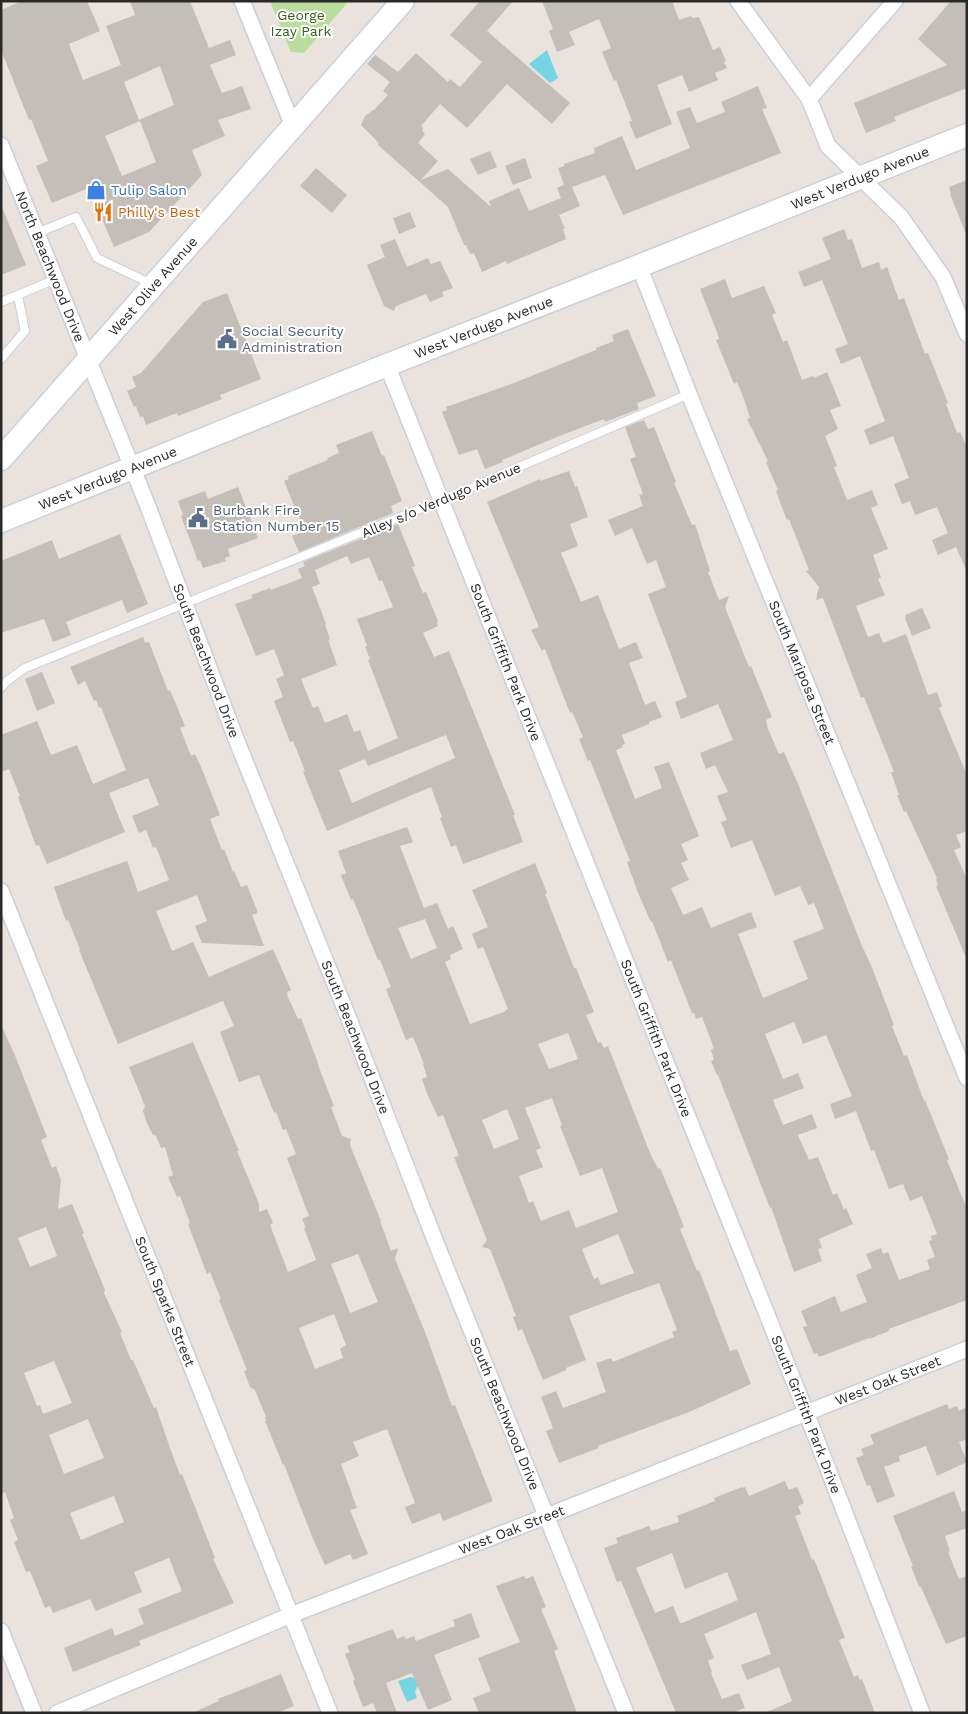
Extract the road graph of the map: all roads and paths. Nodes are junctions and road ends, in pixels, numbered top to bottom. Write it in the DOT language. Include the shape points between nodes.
graph roads {
  1 [pos="242,1"];
  2 [pos="403,1"];
  3 [pos="738,1"];
  4 [pos="895,1"];
  5 [pos="809,99"];
  6 [pos="294,126"];
  7 [pos="967,135"];
  8 [pos="1,145"];
  9 [pos="861,177"];
  10 [pos="37,233"];
  11 [pos="639,266"];
  12 [pos="56,279"];
  13 [pos="154,285"];
  14 [pos="18,296"];
  15 [pos="1,302"];
  16 [pos="967,334"];
  17 [pos="1,359"];
  18 [pos="88,360"];
  19 [pos="387,365"];
  20 [pos="690,394"];
  21 [pos="1,459"];
  22 [pos="132,468"];
  23 [pos="442,500"];
  24 [pos="1,521"];
  25 [pos="186,604"];
  26 [pos="1,688"];
  27 [pos="1,891"];
  28 [pos="967,1078"];
  29 [pos="967,1349"];
  30 [pos="806,1412"];
  31 [pos="547,1516"];
  32 [pos="291,1615"];
  33 [pos="1,1631"];
  34 [pos="34,1713"];
  35 [pos="58,1713"];
  36 [pos="330,1713"];
  37 [pos="626,1713"];
  38 [pos="922,1713"];
  1 -- 6 [label="street"];
  2 -- 6 [label="main road, West Olive Avenue"];
  3 -- 5 [label="street"];
  4 -- 5 [label="street"];
  5 -- 9 [label="street" via="828,146"];
  6 -- 13 [label="main road, West Olive Avenue"];
  7 -- 9 [label="main road, West Verdugo Avenue"];
  8 -- 10 [label="street, North Beachwood Drive"];
  9 -- 11 [label="main road, West Verdugo Avenue"];
  9 -- 16 [label="street" via="901,217 943,277"];
  10 -- 12 [label="street, North Beachwood Drive"];
  10 -- 13 [label="lane" via="76,217 97,258"];
  11 -- 19 [label="main road, West Verdugo Avenue"];
  11 -- 20 [label="street, South Mariposa Street"];
  12 -- 14 [label="lane"];
  12 -- 18 [label="street, North Beachwood Drive"];
  13 -- 18 [label="main road, West Olive Avenue"];
  14 -- 15 [label="lane"];
  14 -- 17 [label="lane" via="25,332"];
  18 -- 21 [label="main road, West Olive Avenue"];
  18 -- 22 [label="street, South Beachwood Drive"];
  19 -- 22 [label="main road, West Verdugo Avenue"];
  19 -- 23 [label="street, South Griffith Park Drive"];
  20 -- 23 [label="lane, Alley s/o Verdugo Avenue"];
  20 -- 28 [label="street, South Mariposa Street"];
  22 -- 24 [label="main road, West Verdugo Avenue"];
  22 -- 25 [label="street, South Beachwood Drive"];
  23 -- 25 [label="lane, Alley s/o Verdugo Avenue"];
  23 -- 30 [label="street, South Griffith Park Drive"];
  25 -- 26 [label="lane, Alley s/o Verdugo Avenue" via="25,668"];
  25 -- 31 [label="street, South Beachwood Drive" via="242,753"];
  27 -- 32 [label="street, South Sparks Street"];
  29 -- 30 [label="street, West Oak Street"];
  30 -- 31 [label="street, West Oak Street"];
  30 -- 38 [label="street, South Griffith Park Drive"];
  31 -- 32 [label="street, West Oak Street"];
  31 -- 37 [label="street, South Beachwood Drive"];
  32 -- 35 [label="street, West Oak Street"];
  32 -- 36 [label="street, South Sparks Street"];
  33 -- 34 [label="street"];
}
